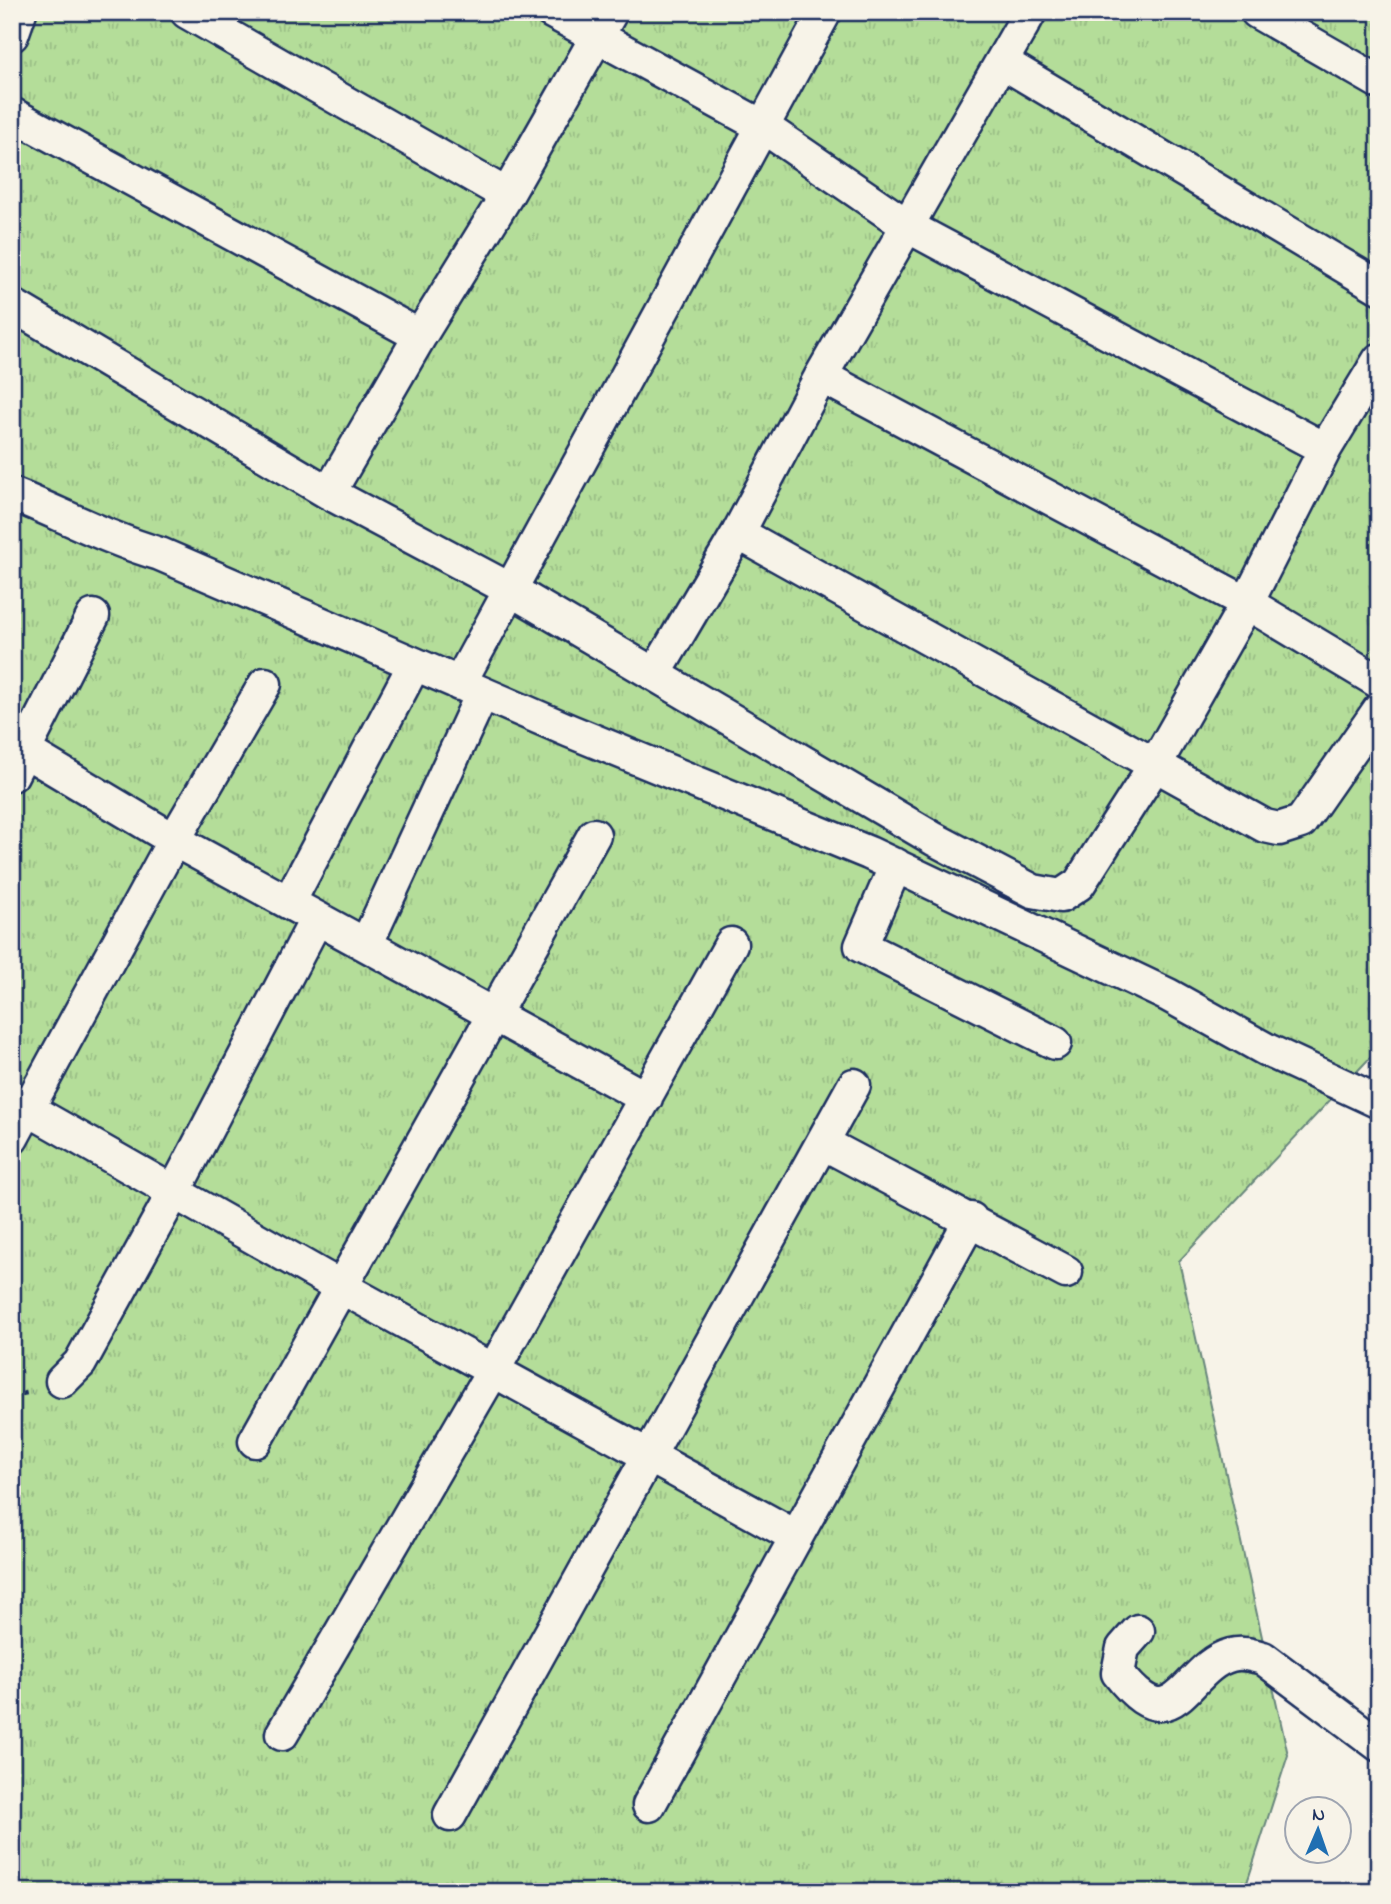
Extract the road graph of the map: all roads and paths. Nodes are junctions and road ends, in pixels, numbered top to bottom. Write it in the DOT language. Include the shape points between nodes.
graph roads {
  1 [pos="20,12"];
  2 [pos="187,12"];
  3 [pos="552,12"];
  4 [pos="825,12"];
  5 [pos="1030,12"];
  6 [pos="1256,12"];
  7 [pos="605,25"];
  8 [pos="12,35"];
  9 [pos="1002,62"];
  10 [pos="1379,82"];
  11 [pos="12,114"];
  12 [pos="762,125"];
  13 [pos="507,195"];
  14 [pos="909,227"];
  15 [pos="1379,286"];
  16 [pos="12,305"];
  17 [pos="420,336"];
  18 [pos="1379,360"];
  19 [pos="821,376"];
  20 [pos="1325,449"];
  21 [pos="12,494"];
  22 [pos="329,494"];
  23 [pos="738,533"];
  24 [pos="511,590"];
  25 [pos="1247,603"];
  26 [pos="93,616"];
  27 [pos="414,665"];
  28 [pos="655,674"];
  29 [pos="1379,682"];
  30 [pos="265,684"];
  31 [pos="471,689"];
  32 [pos="1379,710"];
  33 [pos="18,763"];
  34 [pos="1155,765"];
  35 [pos="594,835"];
  36 [pos="174,839"];
  37 [pos="896,865"];
  38 [pos="289,902"];
  39 [pos="317,918"];
  40 [pos="731,944"];
  41 [pos="366,945"];
  42 [pos="495,1017"];
  43 [pos="1055,1043"];
  44 [pos="854,1085"];
  45 [pos="646,1098"];
  46 [pos="1379,1102"];
  47 [pos="20,1104"];
  48 [pos="12,1138"];
  49 [pos="823,1143"];
  50 [pos="174,1192"];
  51 [pos="971,1219"];
  52 [pos="1066,1272"];
  53 [pos="341,1287"];
  54 [pos="493,1371"];
  55 [pos="62,1381"];
  56 [pos="256,1441"];
  57 [pos="651,1454"];
  58 [pos="796,1536"];
  59 [pos="1138,1631"];
  60 [pos="282,1734"];
  61 [pos="1379,1745"];
  62 [pos="649,1805"];
  63 [pos="450,1815"];
  1 -- 8 [label="street"];
  2 -- 13 [label="street"];
  3 -- 7 [label="street"];
  4 -- 12 [label="street"];
  5 -- 9 [label="street"];
  6 -- 10 [label="street"];
  7 -- 12 [label="street"];
  7 -- 13 [label="street"];
  9 -- 14 [label="street"];
  9 -- 15 [label="street"];
  11 -- 17 [label="street"];
  12 -- 14 [label="street"];
  12 -- 24 [label="street"];
  13 -- 17 [label="street"];
  14 -- 19 [label="street"];
  14 -- 20 [label="street"];
  16 -- 22 [label="street"];
  17 -- 22 [label="street"];
  18 -- 20 [label="street"];
  19 -- 23 [label="street"];
  19 -- 25 [label="street"];
  20 -- 25 [label="street"];
  21 -- 27 [label="street"];
  22 -- 24 [label="street"];
  23 -- 28 [label="street"];
  23 -- 34 [label="street"];
  24 -- 28 [label="street"];
  24 -- 31 [label="street"];
  25 -- 29 [label="street"];
  25 -- 34 [label="street"];
  26 -- 33 [label="street"];
  27 -- 31 [label="street"];
  27 -- 38 [label="street"];
  28 -- 34 [label="street" via="934,839 1033,891 1061,896 1079,884"];
  30 -- 36 [label="street"];
  31 -- 37 [label="street"];
  31 -- 41 [label="street"];
  32 -- 34 [label="street" via="1301,822 1279,829 1265,826"];
  33 -- 36 [label="street"];
  35 -- 42 [label="street"];
  36 -- 38 [label="street"];
  36 -- 47 [label="street"];
  37 -- 43 [label="street" via="861,946"];
  37 -- 46 [label="street"];
  38 -- 39 [label="street"];
  39 -- 41 [label="street"];
  39 -- 50 [label="street"];
  40 -- 45 [label="street"];
  41 -- 42 [label="street"];
  42 -- 45 [label="street"];
  42 -- 53 [label="street"];
  44 -- 49 [label="street"];
  45 -- 54 [label="street"];
  47 -- 48 [label="street"];
  47 -- 50 [label="street"];
  49 -- 51 [label="street"];
  49 -- 57 [label="street"];
  50 -- 53 [label="street"];
  50 -- 55 [label="street" via="80,1363"];
  51 -- 52 [label="street"];
  51 -- 58 [label="street"];
  53 -- 54 [label="street"];
  53 -- 56 [label="street"];
  54 -- 57 [label="street"];
  54 -- 60 [label="street"];
  57 -- 58 [label="street"];
  57 -- 63 [label="street"];
  58 -- 62 [label="street"];
  59 -- 61 [label="street" via="1123,1648 1118,1673 1150,1702 1177,1699 1215,1663 1230,1655 1247,1654 1263,1658"];
}
